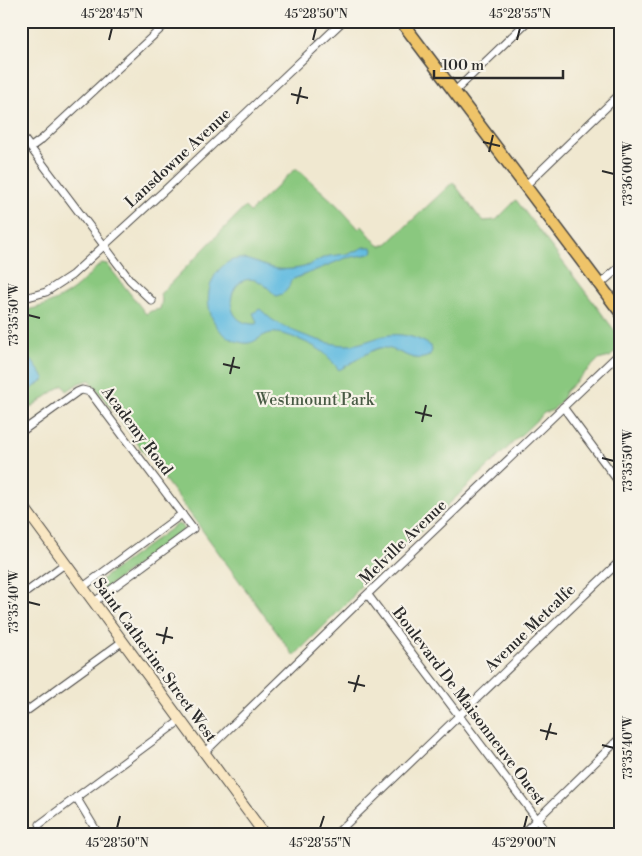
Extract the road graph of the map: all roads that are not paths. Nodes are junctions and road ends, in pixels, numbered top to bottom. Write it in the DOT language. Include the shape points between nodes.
graph roads {
  1 [pos="169,21"];
  2 [pos="343,21"];
  3 [pos="401,21"];
  4 [pos="528,21"];
  5 [pos="454,92"];
  6 [pos="621,93"];
  7 [pos="21,135"];
  8 [pos="31,148"];
  9 [pos="525,186"];
  10 [pos="105,246"];
  11 [pos="621,266"];
  12 [pos="599,285"];
  13 [pos="21,300"];
  14 [pos="152,301"];
  15 [pos="621,313"];
  16 [pos="621,352"];
  17 [pos="563,407"];
  18 [pos="23,431"];
  19 [pos="621,485"];
  20 [pos="21,503"];
  21 [pos="182,514"];
  22 [pos="621,560"];
  23 [pos="66,564"];
  24 [pos="83,587"];
  25 [pos="368,595"];
  26 [pos="21,596"];
  27 [pos="94,602"];
  28 [pos="123,642"];
  29 [pos="21,716"];
  30 [pos="459,716"];
  31 [pos="181,720"];
  32 [pos="621,737"];
  33 [pos="205,752"];
  34 [pos="76,798"];
  35 [pos="537,820"];
  36 [pos="40,824"];
  37 [pos="99,835"];
  38 [pos="265,835"];
  39 [pos="335,835"];
  40 [pos="522,835"];
  41 [pos="549,835"];
  1 -- 8 [label="street"];
  2 -- 10 [label="street, Lansdowne Avenue"];
  3 -- 5 [label="main road"];
  4 -- 5 [label="street"];
  5 -- 9 [label="main road"];
  6 -- 9 [label="street"];
  7 -- 8 [label="street"];
  8 -- 10 [label="street"];
  9 -- 12 [label="main road"];
  10 -- 13 [label="street, Lansdowne Avenue" via="57,287"];
  10 -- 14 [label="street" via="134,285"];
  11 -- 12 [label="street"];
  12 -- 15 [label="main road"];
  16 -- 17 [label="street, Melville Avenue"];
  17 -- 19 [label="street"];
  17 -- 25 [label="street, Melville Avenue"];
  18 -- 21 [label="street, Academy Road" via="77,392 90,392"];
  20 -- 23 [label="main road, Saint Catherine Street West"];
  21 -- 24 [label="street"];
  21 -- 27 [label="street, Academy Road" via="193,529"];
  22 -- 30 [label="street, Avenue Metcalfe"];
  23 -- 24 [label="main road, Saint Catherine Street West"];
  23 -- 26 [label="street"];
  24 -- 27 [label="main road, Saint Catherine Street West"];
  25 -- 30 [label="street, Boulevard De Maisonneuve Ouest"];
  25 -- 33 [label="street, Melville Avenue"];
  27 -- 28 [label="main road, Saint Catherine Street West"];
  28 -- 29 [label="street"];
  28 -- 31 [label="main road, Saint Catherine Street West"];
  30 -- 35 [label="street, Boulevard De Maisonneuve Ouest"];
  30 -- 39 [label="street, Avenue Metcalfe"];
  31 -- 33 [label="main road, Saint Catherine Street West"];
  31 -- 34 [label="street"];
  32 -- 35 [label="street"];
  33 -- 38 [label="main road, Saint Catherine Street West"];
  34 -- 36 [label="street"];
  34 -- 37 [label="street"];
  35 -- 40 [label="street"];
  35 -- 41 [label="street, Boulevard De Maisonneuve Ouest"];
}
